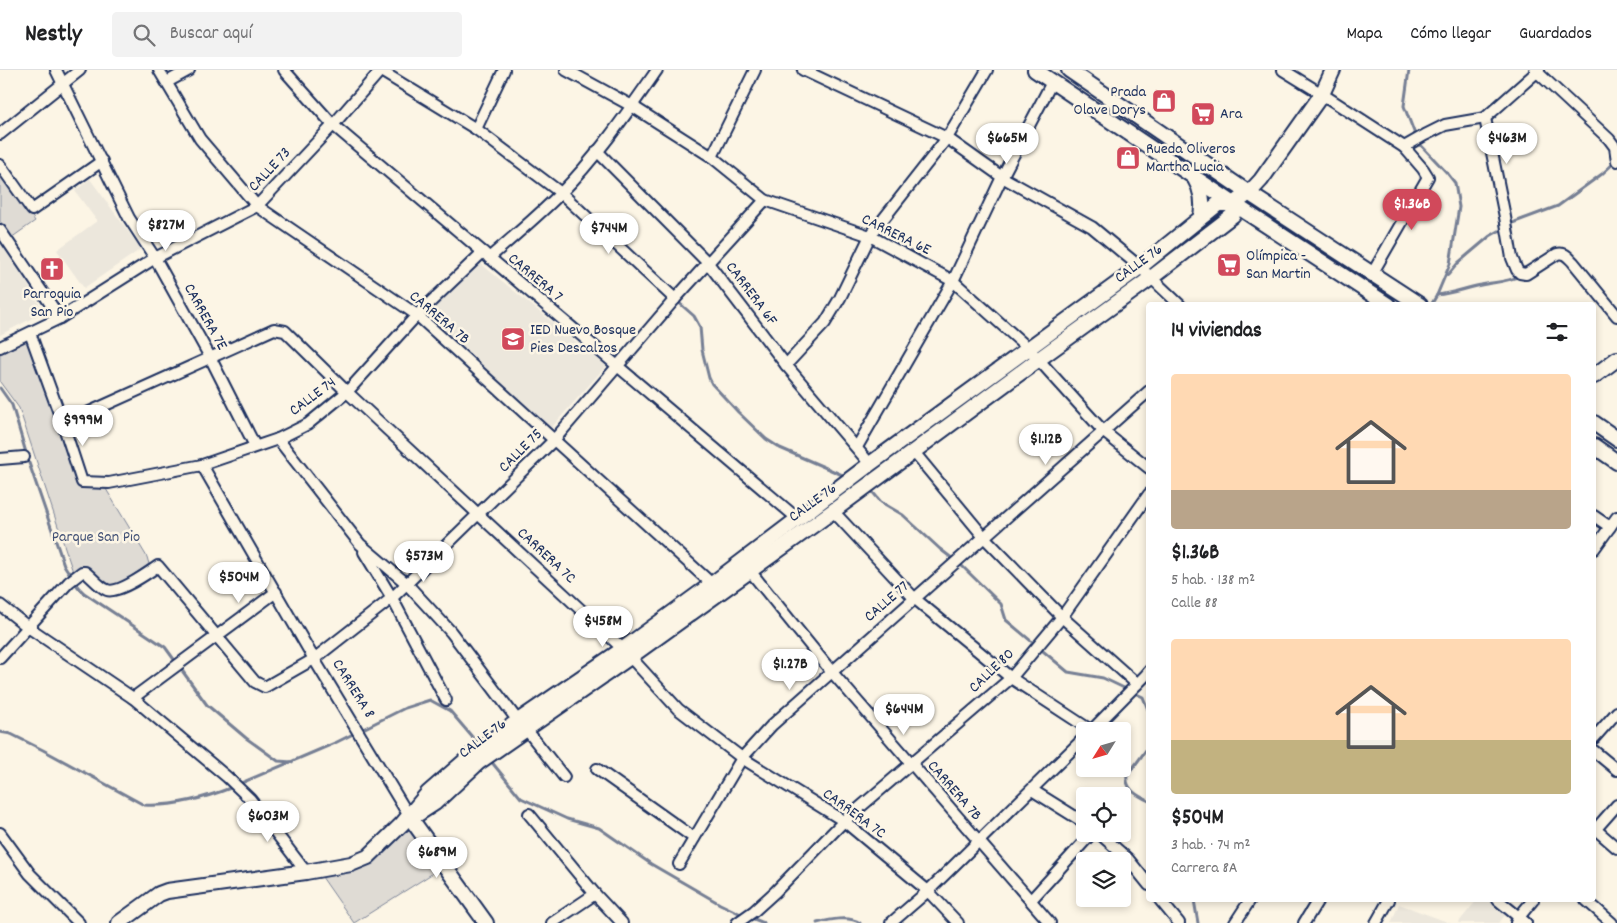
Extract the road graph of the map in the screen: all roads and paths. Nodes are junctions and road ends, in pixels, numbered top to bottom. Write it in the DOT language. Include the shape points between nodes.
graph roads {
  1 [pos="56,70"];
  2 [pos="80,70"];
  3 [pos="160,70"];
  4 [pos="189,70"];
  5 [pos="284,70"];
  6 [pos="504,70"];
  7 [pos="566,70"];
  8 [pos="657,70"];
  9 [pos="755,70"];
  10 [pos="803,70"];
  11 [pos="987,70"];
  12 [pos="1035,70"];
  13 [pos="1069,70"];
  14 [pos="1283,70"];
  15 [pos="1333,70"];
  16 [pos="381,71"];
  17 [pos="1537,71"];
  18 [pos="167,82"];
  19 [pos="1052,82"];
  20 [pos="63,83"];
  21 [pos="1322,94"];
  22 [pos="632,106"];
  23 [pos="1484,118"];
  24 [pos="333,125"];
  25 [pos="476,129"];
  26 [pos="0,134"];
  27 [pos="947,138"];
  28 [pos="1404,147"];
  29 [pos="597,151"];
  30 [pos="712,157"];
  31 [pos="102,161"];
  32 [pos="1617,162"];
  33 [pos="0,165"];
  34 [pos="1194,177"];
  35 [pos="1002,178"];
  36 [pos="561,193"];
  37 [pos="1248,193"];
  38 [pos="765,200"];
  39 [pos="1234,204"];
  40 [pos="257,206"];
  41 [pos="1201,217"];
  42 [pos="0,230"];
  43 [pos="870,236"];
  44 [pos="486,255"];
  45 [pos="155,258"];
  46 [pos="708,262"];
  47 [pos="1140,267"];
  48 [pos="1372,274"];
  49 [pos="1151,278"];
  50 [pos="954,280"];
  51 [pos="675,299"];
  52 [pos="1177,302"];
  53 [pos="1383,302"];
  54 [pos="1415,302"];
  55 [pos="417,315"];
  56 [pos="1617,316"];
  57 [pos="60,318"];
  58 [pos="30,333"];
  59 [pos="0,347"];
  60 [pos="1028,348"];
  61 [pos="210,358"];
  62 [pos="1039,359"];
  63 [pos="1617,359"];
  64 [pos="786,365"];
  65 [pos="617,367"];
  66 [pos="1596,375"];
  67 [pos="347,392"];
  68 [pos="1146,394"];
  69 [pos="63,424"];
  70 [pos="1596,424"];
  71 [pos="1104,432"];
  72 [pos="278,439"];
  73 [pos="1617,439"];
  74 [pos="554,440"];
  75 [pos="255,446"];
  76 [pos="857,447"];
  77 [pos="1596,447"];
  78 [pos="913,451"];
  79 [pos="24,458"];
  80 [pos="0,459"];
  81 [pos="1617,462"];
  82 [pos="870,464"];
  83 [pos="202,465"];
  84 [pos="1146,466"];
  85 [pos="1146,498"];
  86 [pos="833,511"];
  87 [pos="478,514"];
  88 [pos="1596,517"];
  89 [pos="1617,517"];
  90 [pos="798,519"];
  91 [pos="1610,527"];
  92 [pos="984,537"];
  93 [pos="360,544"];
  94 [pos="1596,546"];
  95 [pos="746,566"];
  96 [pos="406,583"];
  97 [pos="712,584"];
  98 [pos="276,592"];
  99 [pos="392,598"];
  100 [pos="914,598"];
  101 [pos="0,604"];
  102 [pos="1062,617"];
  103 [pos="28,627"];
  104 [pos="217,636"];
  105 [pos="627,653"];
  106 [pos="0,658"];
  107 [pos="314,659"];
  108 [pos="831,671"];
  109 [pos="1146,674"];
  110 [pos="1011,678"];
  111 [pos="1137,684"];
  112 [pos="133,698"];
  113 [pos="446,700"];
  114 [pos="1617,712"];
  115 [pos="1078,722"];
  116 [pos="1101,722"];
  117 [pos="522,725"];
  118 [pos="1596,736"];
  119 [pos="1076,746"];
  120 [pos="1596,753"];
  121 [pos="742,758"];
  122 [pos="910,763"];
  123 [pos="597,769"];
  124 [pos="1617,770"];
  125 [pos="564,777"];
  126 [pos="1032,790"];
  127 [pos="1617,805"];
  128 [pos="529,814"];
  129 [pos="1076,817"];
  130 [pos="407,820"];
  131 [pos="844,822"];
  132 [pos="1596,828"];
  133 [pos="1596,832"];
  134 [pos="0,833"];
  135 [pos="694,838"];
  136 [pos="979,841"];
  137 [pos="1084,842"];
  138 [pos="1109,842"];
  139 [pos="1617,848"];
  140 [pos="679,864"];
  141 [pos="306,872"];
  142 [pos="1146,881"];
  143 [pos="928,892"];
  144 [pos="595,894"];
  145 [pos="1031,900"];
  146 [pos="1162,902"];
  147 [pos="1249,902"];
  148 [pos="1317,902"];
  149 [pos="1388,902"];
  150 [pos="1500,902"];
  151 [pos="1533,902"];
  152 [pos="1588,902"];
  153 [pos="1520,921"];
  154 [pos="79,923"];
  155 [pos="119,923"];
  156 [pos="486,923"];
  157 [pos="552,923"];
  158 [pos="622,923"];
  159 [pos="736,923"];
  160 [pos="892,923"];
  161 [pos="958,923"];
  162 [pos="1050,923"];
  163 [pos="1179,923"];
  164 [pos="1235,923"];
  165 [pos="1304,923"];
  166 [pos="1376,923"];
  167 [pos="1612,923"];
  1 -- 20 [label="street, CARRERA 7E"];
  2 -- 20 [label="street"];
  3 -- 18 [label="street, CARRERA 7B"];
  4 -- 18 [label="street"];
  5 -- 24 [label="street, CARRERA 7"];
  6 -- 25 [label="street"];
  7 -- 22 [label="street, CARRERA 6E"];
  8 -- 22 [label="street, CALLE 74"];
  9 -- 30 [label="street"];
  10 -- 27 [label="street"];
  11 -- 27 [label="street"];
  12 -- 19 [label="street"];
  13 -- 37 [label="street"];
  14 -- 21 [label="street"];
  15 -- 21 [label="street, CALLE 76"];
  16 -- 24 [label="street, CALLE 73"];
  16 -- 25 [label="street"];
  17 -- 23 [label="street"];
  17 -- 32 [label="street" via="1601,131 1615,147"];
  18 -- 40 [label="street, CARRERA 7B" via="200,140"];
  19 -- 34 [label="street"];
  19 -- 35 [label="street"];
  20 -- 26 [label="street"];
  20 -- 31 [label="street, CARRERA 7E"];
  21 -- 28 [label="street"];
  21 -- 37 [label="street, CALLE 76" via="1266,174"];
  22 -- 29 [label="street, CALLE 74"];
  22 -- 30 [label="street, CARRERA 6E"];
  23 -- 28 [label="street" via="1445,126"];
  23 -- 56 [label="street" via="1514,265 1520,273 1526,274 1562,253"];
  24 -- 40 [label="street, CALLE 73"];
  24 -- 44 [label="street, CARRERA 7"];
  25 -- 36 [label="street"];
  27 -- 35 [label="street"];
  27 -- 43 [label="street"];
  28 -- 48 [label="street" via="1428,177"];
  29 -- 36 [label="street, CALLE 74"];
  29 -- 46 [label="street, CARRERA 6F"];
  30 -- 38 [label="street, CARRERA 6E"];
  31 -- 33 [label="street" via="32,210"];
  31 -- 45 [label="street, CARRERA 7E" via="129,218"];
  34 -- 39 [label="street"];
  34 -- 41 [label="street" via="1202,193"];
  35 -- 47 [label="street" via="1092,227"];
  35 -- 50 [label="street"];
  36 -- 44 [label="street, CALLE 74"];
  36 -- 51 [label="street"];
  37 -- 39 [label="street, CALLE 76"];
  37 -- 48 [label="street"];
  38 -- 43 [label="street, CARRERA 6E"];
  38 -- 46 [label="street, CALLE 75"];
  39 -- 41 [label="street, CALLE 76" via="1218,204"];
  39 -- 49 [label="street, CALLE 76" via="1234,215"];
  39 -- 53 [label="street"];
  40 -- 45 [label="street, CALLE 73"];
  40 -- 55 [label="street, CARRERA 7B"];
  41 -- 47 [label="street, CALLE 76"];
  42 -- 57 [label="street"];
  43 -- 50 [label="street, CARRERA 6E"];
  43 -- 64 [label="street" via="825,323"];
  44 -- 55 [label="street, CALLE 74"];
  44 -- 65 [label="street, CARRERA 7"];
  45 -- 57 [label="street, CALLE 73"];
  45 -- 61 [label="street, CARRERA 7E"];
  46 -- 51 [label="street, CALLE 75"];
  46 -- 64 [label="street, CARRERA 6F"];
  47 -- 49 [label="street"];
  47 -- 60 [label="street, CALLE 76"];
  48 -- 54 [label="street"];
  49 -- 52 [label="street"];
  49 -- 62 [label="street, CALLE 76"];
  50 -- 60 [label="street, CARRERA 6E"];
  50 -- 76 [label="street"];
  51 -- 65 [label="street, CALLE 75"];
  55 -- 67 [label="street, CALLE 74"];
  55 -- 74 [label="street, CARRERA 7B"];
  57 -- 58 [label="street, CALLE 73"];
  58 -- 59 [label="street, CALLE 73"];
  58 -- 69 [label="street"];
  60 -- 62 [label="street, CARRERA 6E"];
  60 -- 82 [label="street, CALLE 76"];
  61 -- 67 [label="street, CARRERA 7C" via="274,329 285,331"];
  61 -- 69 [label="street"];
  61 -- 75 [label="street, CARRERA 7E"];
  62 -- 71 [label="street, CARRERA 6E"];
  62 -- 78 [label="street, CALLE 76"];
  63 -- 66 [label="street"];
  64 -- 76 [label="street, CARRERA 6F"];
  65 -- 74 [label="street, CALLE 75"];
  65 -- 90 [label="street, CARRERA 7"];
  67 -- 72 [label="street, CALLE 74" via="308,424"];
  67 -- 87 [label="street, CARRERA 7C"];
  68 -- 71 [label="street, CALLE 77"];
  69 -- 83 [label="street, CALLE 74" via="83,483 109,483"];
  70 -- 73 [label="street"];
  71 -- 84 [label="street, CARRERA 6E"];
  71 -- 92 [label="street, CALLE 77"];
  72 -- 75 [label="street, CALLE 74"];
  72 -- 93 [label="street"];
  74 -- 87 [label="street, CALLE 75"];
  74 -- 97 [label="street, CARRERA 7B"];
  75 -- 83 [label="street, CALLE 74"];
  76 -- 82 [label="street, CARRERA 6F"];
  77 -- 81 [label="street"];
  78 -- 86 [label="street, CALLE 76"];
  78 -- 92 [label="street"];
  79 -- 80 [label="street"];
  82 -- 90 [label="street, CALLE 76"];
  83 -- 98 [label="street, CARRERA 8"];
  85 -- 102 [label="street, CALLE 80"];
  86 -- 95 [label="street, CALLE 76"];
  86 -- 100 [label="street"];
  87 -- 96 [label="street, CALLE 75"];
  87 -- 105 [label="street, CARRERA 7C"];
  88 -- 91 [label="street"];
  89 -- 91 [label="street"];
  90 -- 95 [label="street, CALLE 76"];
  91 -- 94 [label="street"];
  92 -- 100 [label="street, CALLE 77"];
  92 -- 102 [label="street"];
  93 -- 96 [label="street"];
  93 -- 99 [label="street"];
  95 -- 97 [label="street, CALLE 76"];
  95 -- 105 [label="street, CALLE 76"];
  95 -- 108 [label="street, CARRERA 7B"];
  96 -- 99 [label="street, CALLE 75"];
  96 -- 117 [label="street" via="450,632"];
  97 -- 105 [label="street, CALLE 76"];
  98 -- 104 [label="street"];
  98 -- 107 [label="street, CARRERA 8"];
  99 -- 107 [label="street, CALLE 75"];
  99 -- 113 [label="street"];
  100 -- 108 [label="street, CALLE 77"];
  100 -- 110 [label="street"];
  101 -- 103 [label="street"];
  102 -- 110 [label="street, CALLE 80"];
  102 -- 111 [label="street"];
  103 -- 104 [label="street" via="82,572 111,591 158,566"];
  103 -- 106 [label="street"];
  103 -- 112 [label="street"];
  104 -- 107 [label="street, CALLE 75" via="255,682 265,687"];
  104 -- 112 [label="street"];
  105 -- 117 [label="street, CALLE 76"];
  105 -- 121 [label="street, CARRERA 7C" via="678,709"];
  107 -- 130 [label="street, CARRERA 8"];
  108 -- 121 [label="street, CALLE 77" via="772,725"];
  108 -- 122 [label="street, CARRERA 7B"];
  109 -- 111 [label="street"];
  110 -- 115 [label="street"];
  110 -- 122 [label="street, CALLE 80"];
  111 -- 116 [label="street"];
  112 -- 141 [label="street" via="250,799"];
  114 -- 118 [label="street"];
  117 -- 125 [label="street"];
  117 -- 130 [label="street, CALLE 76" via="476,757 435,802"];
  119 -- 126 [label="street"];
  120 -- 124 [label="street"];
  121 -- 131 [label="street, CARRERA 7C"];
  121 -- 135 [label="street, CALLE 77"];
  122 -- 131 [label="street, CALLE 80"];
  122 -- 136 [label="street, CARRERA 7B"];
  123 -- 135 [label="street"];
  126 -- 129 [label="street"];
  126 -- 136 [label="street"];
  127 -- 132 [label="street"];
  128 -- 144 [label="street"];
  130 -- 141 [label="street, CALLE 76" via="368,857 350,864"];
  130 -- 156 [label="street, CARRERA 8"];
  131 -- 143 [label="street, CARRERA 7C"];
  131 -- 159 [label="street, CALLE 80" via="754,911"];
  133 -- 139 [label="street"];
  134 -- 154 [label="street" via="30,874"];
  135 -- 140 [label="street, CALLE 77"];
  136 -- 143 [label="street"];
  136 -- 145 [label="street, CARRERA 7B"];
  137 -- 145 [label="street"];
  138 -- 142 [label="street"];
  141 -- 155 [label="street, CALLE 76" via="167,891"];
  143 -- 160 [label="street"];
  143 -- 161 [label="street, CARRERA 7C"];
  144 -- 157 [label="street"];
  144 -- 158 [label="street"];
  145 -- 162 [label="street, CARRERA 7B"];
  146 -- 163 [label="street"];
  147 -- 164 [label="street"];
  148 -- 165 [label="street"];
  149 -- 166 [label="street"];
  150 -- 153 [label="street"];
  151 -- 153 [label="street"];
  152 -- 167 [label="street"];
}
